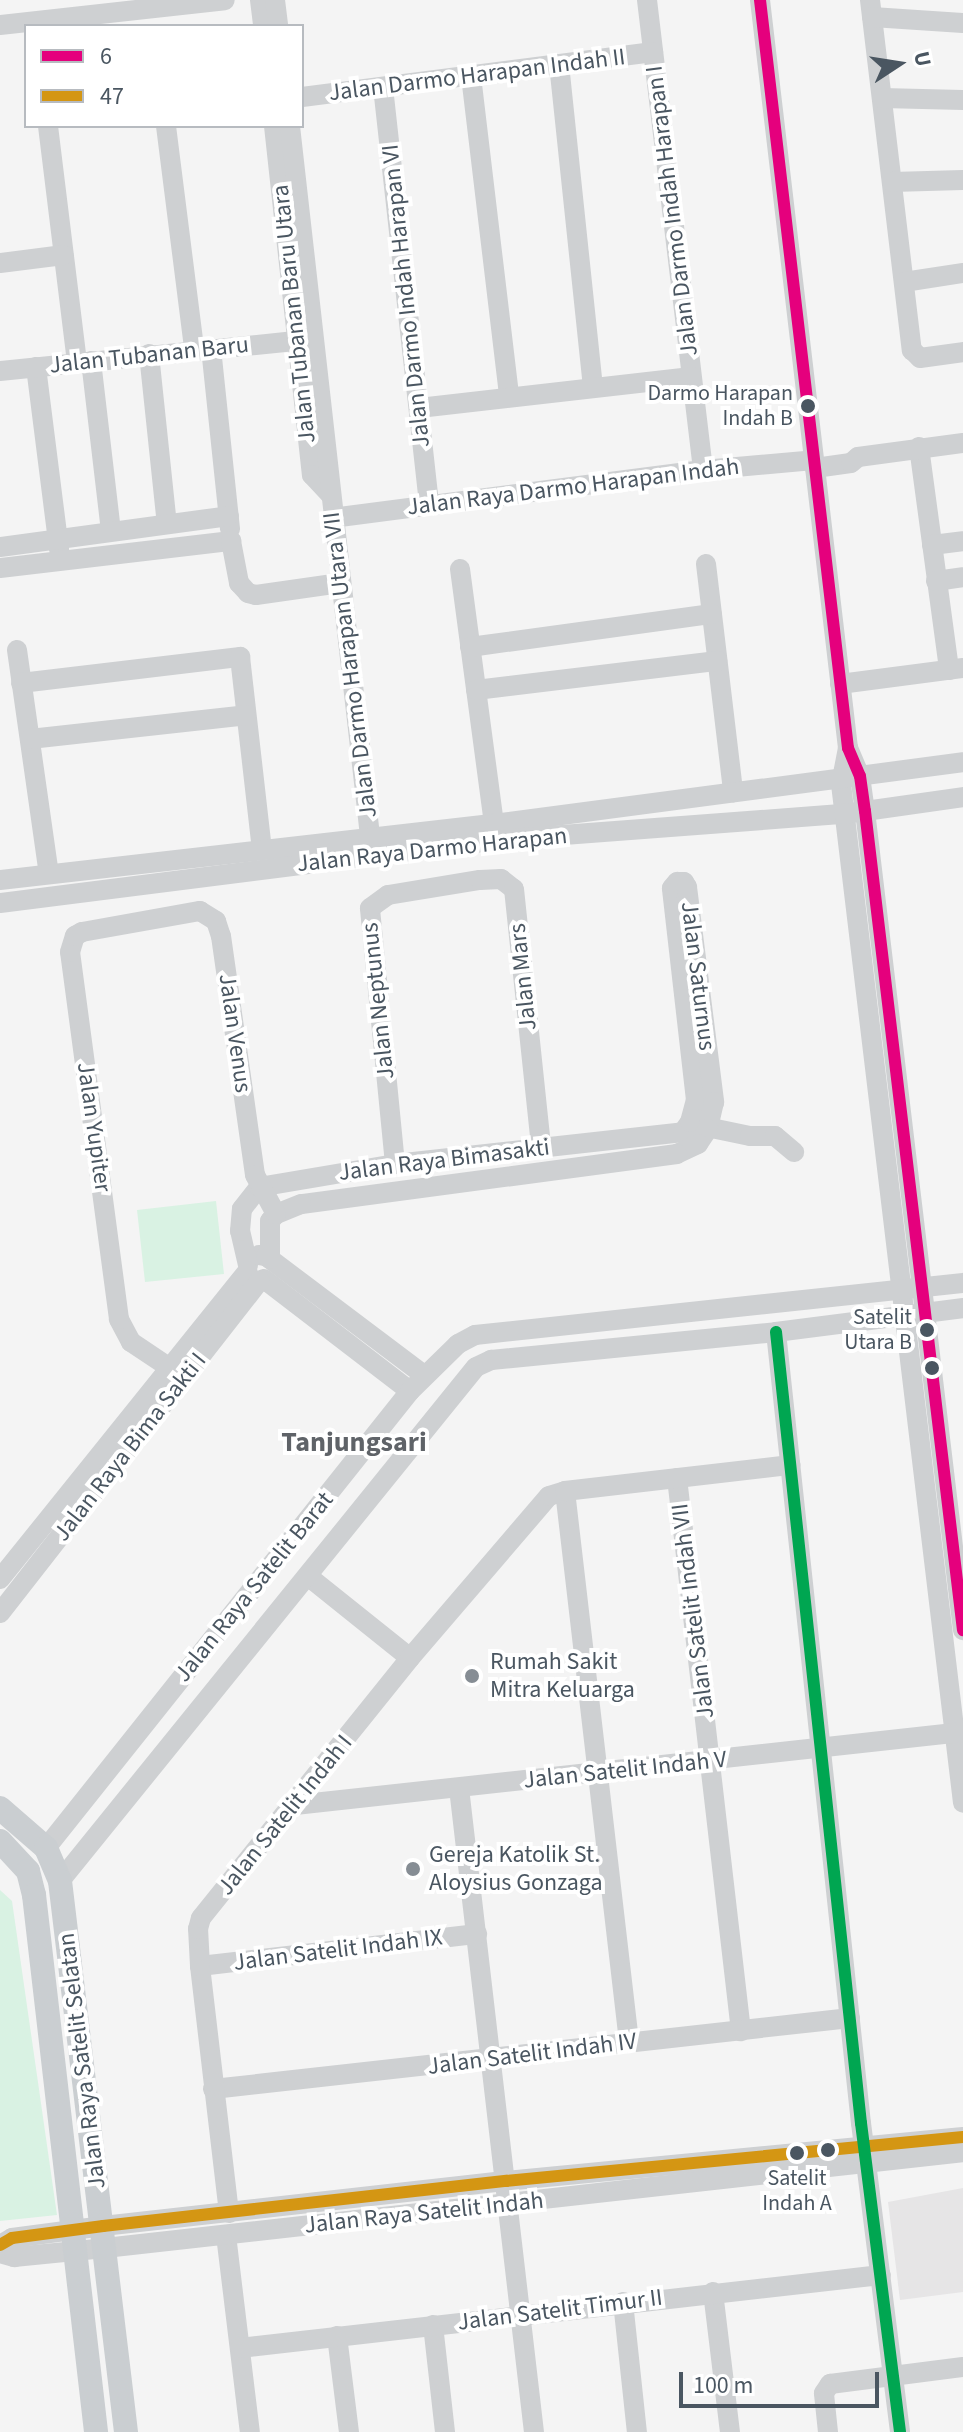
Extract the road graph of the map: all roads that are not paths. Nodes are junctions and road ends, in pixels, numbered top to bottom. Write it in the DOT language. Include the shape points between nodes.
graph roads {
  1 [pos="225,0"];
  2 [pos="260,0"];
  3 [pos="275,0"];
  4 [pos="647,0"];
  5 [pos="760,0"];
  6 [pos="871,9"];
  7 [pos="152,11"];
  8 [pos="963,23"];
  9 [pos="24,24"];
  10 [pos="36,24"];
  11 [pos="263,24"];
  12 [pos="278,24"];
  13 [pos="0,25"];
  14 [pos="653,52"];
  15 [pos="559,64"];
  16 [pos="471,76"];
  17 [pos="383,87"];
  18 [pos="304,97"];
  19 [pos="882,98"];
  20 [pos="963,100"];
  21 [pos="48,128"];
  22 [pos="166,128"];
  23 [pos="274,128"];
  24 [pos="290,128"];
  25 [pos="963,180"];
  26 [pos="892,182"];
  27 [pos="294,233"];
  28 [pos="63,255"];
  29 [pos="0,263"];
  30 [pos="963,273"];
  31 [pos="904,282"];
  32 [pos="297,341"];
  33 [pos="202,349"];
  34 [pos="963,352"];
  35 [pos="149,354"];
  36 [pos="84,362"];
  37 [pos="36,367"];
  38 [pos="0,371"];
  39 [pos="691,377"];
  40 [pos="593,387"];
  41 [pos="509,397"];
  42 [pos="419,408"];
  43 [pos="963,443"];
  44 [pos="919,447"];
  45 [pos="814,461"];
  46 [pos="703,470"];
  47 [pos="330,494"];
  48 [pos="429,505"];
  49 [pos="229,516"];
  50 [pos="332,518"];
  51 [pos="167,524"];
  52 [pos="111,530"];
  53 [pos="56,539"];
  54 [pos="231,541"];
  55 [pos="963,541"];
  56 [pos="932,545"];
  57 [pos="0,547"];
  58 [pos="61,561"];
  59 [pos="706,564"];
  60 [pos="0,568"];
  61 [pos="460,569"];
  62 [pos="963,577"];
  63 [pos="936,581"];
  64 [pos="340,583"];
  65 [pos="712,614"];
  66 [pos="470,647"];
  67 [pos="17,650"];
  68 [pos="717,661"];
  69 [pos="956,669"];
  70 [pos="21,683"];
  71 [pos="840,684"];
  72 [pos="476,690"];
  73 [pos="246,715"];
  74 [pos="30,739"];
  75 [pos="963,762"];
  76 [pos="850,780"];
  77 [pos="733,792"];
  78 [pos="963,797"];
  79 [pos="854,809"];
  80 [pos="494,824"];
  81 [pos="370,836"];
  82 [pos="262,849"];
  83 [pos="49,874"];
  84 [pos="0,880"];
  85 [pos="434,886"];
  86 [pos="0,903"];
  87 [pos="146,919"];
  88 [pos="699,1126"];
  89 [pos="541,1148"];
  90 [pos="794,1152"];
  91 [pos="395,1164"];
  92 [pos="259,1187"];
  93 [pos="276,1214"];
  94 [pos="260,1269"];
  95 [pos="963,1283"];
  96 [pos="911,1289"];
  97 [pos="963,1308"];
  98 [pos="914,1315"];
  99 [pos="776,1332"];
  100 [pos="170,1368"];
  101 [pos="425,1376"];
  102 [pos="410,1391"];
  103 [pos="791,1465"];
  104 [pos="677,1478"];
  105 [pos="565,1491"];
  106 [pos="309,1577"];
  107 [pos="0,1579"];
  108 [pos="0,1613"];
  109 [pos="963,1630"];
  110 [pos="410,1658"];
  111 [pos="959,1733"];
  112 [pos="821,1749"];
  113 [pos="710,1761"];
  114 [pos="597,1773"];
  115 [pos="459,1788"];
  116 [pos="963,1803"];
  117 [pos="295,1805"];
  118 [pos="0,1808"];
  119 [pos="0,1841"];
  120 [pos="46,1848"];
  121 [pos="60,1881"];
  122 [pos="477,1934"];
  123 [pos="200,1966"];
  124 [pos="850,2018"];
  125 [pos="741,2031"];
  126 [pos="629,2042"];
  127 [pos="491,2059"];
  128 [pos="213,2089"];
  129 [pos="963,2137"];
  130 [pos="963,2152"];
  131 [pos="865,2156"];
  132 [pos="506,2181"];
  133 [pos="509,2204"];
  134 [pos="359,2210"];
  135 [pos="229,2213"];
  136 [pos="226,2235"];
  137 [pos="104,2237"];
  138 [pos="76,2240"];
  139 [pos="0,2245"];
  140 [pos="0,2253"];
  141 [pos="881,2275"];
  142 [pos="713,2292"];
  143 [pos="623,2302"];
  144 [pos="522,2314"];
  145 [pos="433,2325"];
  146 [pos="337,2336"];
  147 [pos="240,2348"];
  148 [pos="963,2367"];
  149 [pos="894,2375"];
  150 [pos="96,2432"];
  151 [pos="126,2432"];
  152 [pos="250,2432"];
  153 [pos="349,2432"];
  154 [pos="445,2432"];
  155 [pos="534,2432"];
  156 [pos="637,2432"];
  157 [pos="730,2432"];
  158 [pos="828,2432"];
  159 [pos="900,2432"];
  1 -- 7 [label="street"];
  2 -- 11 [label="street"];
  3 -- 12 [label="street"];
  4 -- 14 [label="street, Jalan Darmo Indah Harapan I"];
  5 -- 45 [label="street"];
  6 -- 8 [label="street"];
  6 -- 19 [label="street"];
  7 -- 10 [label="street"];
  9 -- 13 [label="street"];
  14 -- 15 [label="street, Jalan Darmo Harapan Indah II"];
  14 -- 39 [label="street, Jalan Darmo Indah Harapan I"];
  15 -- 16 [label="street, Jalan Darmo Harapan Indah II"];
  15 -- 40 [label="street"];
  16 -- 17 [label="street, Jalan Darmo Harapan Indah II"];
  16 -- 41 [label="street"];
  17 -- 18 [label="street, Jalan Darmo Harapan Indah II"];
  17 -- 42 [label="street, Jalan Darmo Indah Harapan VI"];
  19 -- 20 [label="street"];
  19 -- 26 [label="street"];
  21 -- 28 [label="street"];
  22 -- 33 [label="street"];
  23 -- 27 [label="street, Jalan Tubanan Baru Utara"];
  24 -- 27 [label="street"];
  25 -- 26 [label="street"];
  26 -- 31 [label="street"];
  27 -- 32 [label="street, Jalan Tubanan Baru Utara"];
  27 -- 47 [label="street, Jalan Darmo Harapan Utara VII"];
  28 -- 29 [label="street"];
  28 -- 36 [label="street"];
  30 -- 31 [label="street"];
  31 -- 34 [label="street" via="914,354 920,358"];
  32 -- 33 [label="street, Jalan Tubanan Baru"];
  32 -- 47 [label="street, Jalan Tubanan Baru Utara" via="312,475"];
  33 -- 35 [label="street, Jalan Tubanan Baru"];
  33 -- 49 [label="street"];
  35 -- 36 [label="street, Jalan Tubanan Baru"];
  35 -- 51 [label="street"];
  36 -- 37 [label="street, Jalan Tubanan Baru"];
  36 -- 52 [label="street"];
  37 -- 38 [label="street, Jalan Tubanan Baru"];
  37 -- 53 [label="street"];
  39 -- 40 [label="street"];
  39 -- 46 [label="street, Jalan Darmo Indah Harapan I"];
  40 -- 41 [label="street"];
  41 -- 42 [label="street"];
  42 -- 48 [label="street, Jalan Darmo Indah Harapan VI"];
  43 -- 44 [label="street, Jalan Raya Darmo Harapan Indah"];
  44 -- 45 [label="street, Jalan Raya Darmo Harapan Indah" via="858,457 849,451"];
  44 -- 56 [label="street"];
  45 -- 46 [label="street, Jalan Raya Darmo Harapan Indah"];
  45 -- 71 [label="street"];
  46 -- 48 [label="street, Jalan Raya Darmo Harapan Indah"];
  47 -- 50 [label="street, Jalan Darmo Harapan Utara VII"];
  48 -- 50 [label="street, Jalan Raya Darmo Harapan Indah"];
  49 -- 51 [label="street"];
  49 -- 54 [label="street"];
  50 -- 64 [label="street, Jalan Darmo Harapan Utara VII"];
  51 -- 52 [label="street"];
  52 -- 53 [label="street"];
  53 -- 57 [label="street"];
  53 -- 58 [label="street"];
  54 -- 58 [label="street"];
  54 -- 64 [label="street" via="239,583 248,593"];
  55 -- 56 [label="street"];
  56 -- 63 [label="street"];
  58 -- 60 [label="street"];
  59 -- 65 [label="street"];
  61 -- 66 [label="street"];
  62 -- 63 [label="street"];
  63 -- 69 [label="street"];
  64 -- 81 [label="street, Jalan Darmo Harapan Utara VII"];
  65 -- 66 [label="street"];
  65 -- 68 [label="street"];
  66 -- 72 [label="street"];
  67 -- 70 [label="street"];
  68 -- 72 [label="street"];
  68 -- 77 [label="street"];
  69 -- 71 [label="street"];
  70 -- 73 [label="street" via="238,656"];
  70 -- 74 [label="street"];
  71 -- 76 [label="street"];
  72 -- 80 [label="street"];
  73 -- 74 [label="street"];
  73 -- 82 [label="street"];
  74 -- 83 [label="street"];
  75 -- 76 [label="street, Jalan Raya Darmo Harapan"];
  76 -- 77 [label="street, Jalan Raya Darmo Harapan"];
  76 -- 79 [label="street"];
  77 -- 80 [label="street, Jalan Raya Darmo Harapan"];
  78 -- 79 [label="street, Jalan Raya Darmo Harapan"];
  79 -- 86 [label="street, Jalan Raya Darmo Harapan" via="496,840"];
  79 -- 96 [label="street"];
  80 -- 81 [label="street, Jalan Raya Darmo Harapan"];
  81 -- 82 [label="street, Jalan Raya Darmo Harapan"];
  82 -- 83 [label="street, Jalan Raya Darmo Harapan"];
  83 -- 84 [label="street, Jalan Raya Darmo Harapan"];
  85 -- 89 [label="street, Jalan Mars" via="501,879 514,889"];
  85 -- 91 [label="street, Jalan Neptunus" via="388,895 374,903 368,915"];
  87 -- 92 [label="street, Jalan Venus" via="200,911 219,927"];
  87 -- 100 [label="street, Jalan Yupiter" via="82,932 71,942 70,952 119,1319 131,1342"];
  88 -- 88 [label="street, Jalan Saturnus" via="672,888 677,882 687,887 714,1102"];
  88 -- 89 [label="street, Jalan Raya Bimasakti" via="678,1134"];
  88 -- 90 [label="street, Jalan Raya Bimasakti" via="775,1136"];
  88 -- 93 [label="street, Jalan Raya Bimasakti" via="698,1144 677,1154 301,1204"];
  89 -- 91 [label="street, Jalan Raya Bimasakti"];
  91 -- 92 [label="street, Jalan Raya Bimasakti"];
  92 -- 93 [label="street, Jalan Venus"];
  92 -- 94 [label="street" via="242,1209 240,1231"];
  93 -- 94 [label="street"];
  94 -- 100 [label="street, Jalan Raya Bima Sakti I"];
  94 -- 101 [label="street"];
  94 -- 102 [label="street"];
  94 -- 108 [label="street, Jalan Raya Bima Sakti I"];
  95 -- 96 [label="street, Jalan Raya Satelit Barat"];
  96 -- 98 [label="street"];
  96 -- 101 [label="street, Jalan Raya Satelit Barat" via="475,1335"];
  97 -- 98 [label="street, Jalan Raya Satelit Barat"];
  98 -- 99 [label="street, Jalan Raya Satelit Barat"];
  98 -- 109 [label="street"];
  98 -- 111 [label="street"];
  99 -- 103 [label="street"];
  99 -- 106 [label="street, Jalan Raya Satelit Barat" via="491,1360 476,1367"];
  100 -- 107 [label="street, Jalan Raya Bima Sakti I"];
  101 -- 102 [label="street, Jalan Raya Satelit Barat"];
  102 -- 120 [label="street, Jalan Raya Satelit Barat"];
  103 -- 104 [label="street"];
  103 -- 112 [label="street"];
  104 -- 105 [label="street"];
  104 -- 113 [label="street, Jalan Satelit Indah VII"];
  105 -- 110 [label="street, Jalan Satelit Indah I" via="543,1502"];
  105 -- 114 [label="street"];
  106 -- 110 [label="street"];
  106 -- 121 [label="street, Jalan Raya Satelit Barat"];
  110 -- 117 [label="street, Jalan Satelit Indah I"];
  111 -- 112 [label="street, Jalan Satelit Indah V"];
  111 -- 116 [label="street"];
  112 -- 113 [label="street, Jalan Satelit Indah V"];
  112 -- 124 [label="street"];
  113 -- 114 [label="street, Jalan Satelit Indah V"];
  113 -- 125 [label="street, Jalan Satelit Indah VII"];
  114 -- 115 [label="street, Jalan Satelit Indah V"];
  114 -- 126 [label="street"];
  115 -- 117 [label="street, Jalan Satelit Indah V"];
  115 -- 122 [label="street"];
  117 -- 123 [label="street, Jalan Satelit Indah I" via="201,1918"];
  118 -- 120 [label="main road, Jalan Raya Satelit Selatan"];
  119 -- 138 [label="main road, Jalan Raya Satelit Selatan" via="28,1871 34,1895"];
  120 -- 121 [label="main road, Jalan Raya Satelit Selatan"];
  121 -- 137 [label="main road, Jalan Raya Satelit Selatan"];
  122 -- 123 [label="street, Jalan Satelit Indah IX"];
  122 -- 127 [label="street"];
  123 -- 128 [label="street, Jalan Satelit Indah I"];
  124 -- 125 [label="street, Jalan Satelit Indah IV"];
  124 -- 131 [label="street"];
  125 -- 126 [label="street, Jalan Satelit Indah IV"];
  126 -- 127 [label="street, Jalan Satelit Indah IV"];
  127 -- 128 [label="street, Jalan Satelit Indah IV"];
  127 -- 132 [label="street"];
  128 -- 135 [label="street, Jalan Satelit Indah I"];
  129 -- 131 [label="street, Jalan Raya Satelit Indah"];
  130 -- 131 [label="street, Jalan Raya Satelit Indah"];
  131 -- 132 [label="street, Jalan Raya Satelit Indah"];
  131 -- 133 [label="street, Jalan Raya Satelit Indah"];
  131 -- 141 [label="street"];
  132 -- 133 [label="street"];
  132 -- 134 [label="street, Jalan Raya Satelit Indah"];
  133 -- 134 [label="street, Jalan Raya Satelit Indah"];
  133 -- 144 [label="street"];
  134 -- 135 [label="street, Jalan Raya Satelit Indah"];
  134 -- 136 [label="street, Jalan Raya Satelit Indah"];
  135 -- 137 [label="street, Jalan Raya Satelit Indah"];
  136 -- 137 [label="street, Jalan Raya Satelit Indah"];
  136 -- 147 [label="street"];
  137 -- 138 [label="street, Jalan Raya Satelit Indah"];
  137 -- 151 [label="main road, Jalan Raya Satelit Selatan"];
  138 -- 139 [label="street" via="12,2238"];
  138 -- 140 [label="street" via="14,2257"];
  138 -- 150 [label="main road, Jalan Raya Satelit Selatan"];
  141 -- 142 [label="street, Jalan Satelit Timur II"];
  141 -- 149 [label="street"];
  142 -- 143 [label="street, Jalan Satelit Timur II"];
  142 -- 157 [label="street"];
  143 -- 144 [label="street, Jalan Satelit Timur II"];
  143 -- 156 [label="street"];
  144 -- 145 [label="street, Jalan Satelit Timur II"];
  144 -- 155 [label="street"];
  145 -- 146 [label="street, Jalan Satelit Timur II"];
  145 -- 154 [label="street"];
  146 -- 147 [label="street, Jalan Satelit Timur II"];
  146 -- 153 [label="street"];
  147 -- 152 [label="street"];
  148 -- 149 [label="street"];
  149 -- 158 [label="street" via="825,2388"];
  149 -- 159 [label="street"];
}
